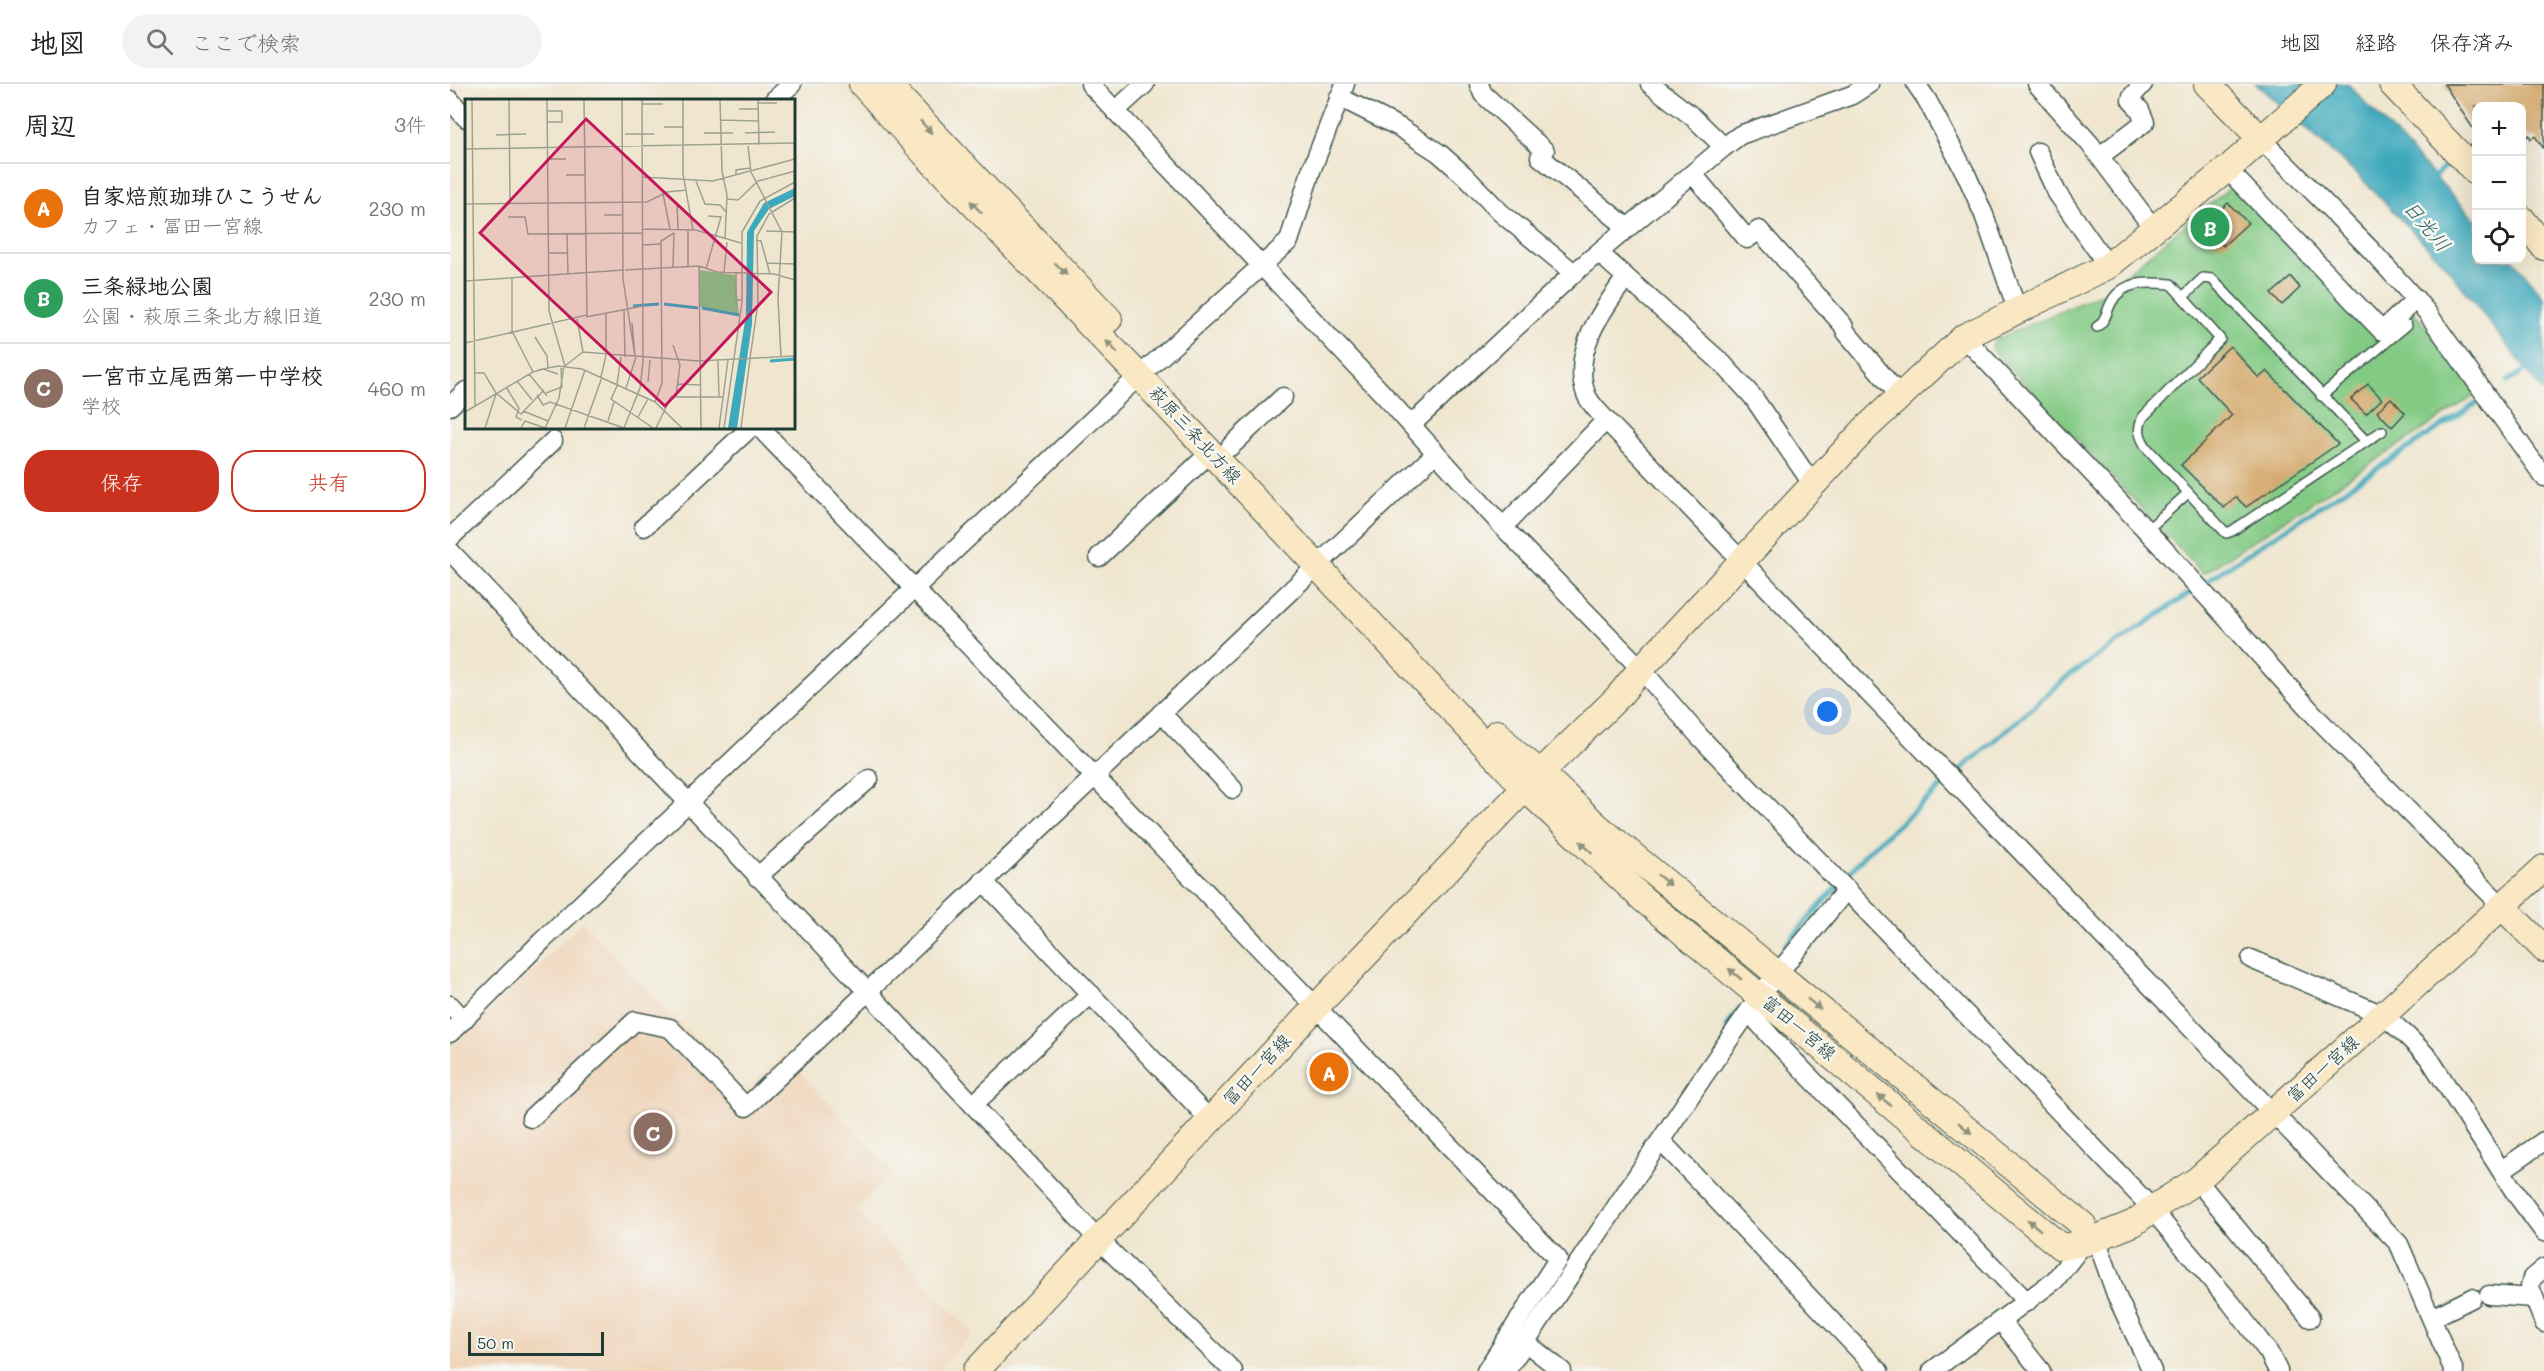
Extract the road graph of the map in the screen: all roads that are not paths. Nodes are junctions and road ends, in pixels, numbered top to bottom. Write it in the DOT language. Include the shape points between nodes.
graph roads {
  1 [pos="792,84"];
  2 [pos="862,84"];
  3 [pos="887,84"];
  4 [pos="1090,84"];
  5 [pos="1145,84"];
  6 [pos="1479,84"];
  7 [pos="1650,84"];
  8 [pos="1869,84"];
  9 [pos="1916,84"];
  10 [pos="2037,84"];
  11 [pos="2143,84"];
  12 [pos="2207,84"];
  13 [pos="2324,84"];
  14 [pos="2392,84"];
  15 [pos="1342,90"];
  16 [pos="775,99"];
  17 [pos="450,100"];
  18 [pos="1115,111"];
  19 [pos="465,117"];
  20 [pos="2262,140"];
  21 [pos="1724,147"];
  22 [pos="2038,152"];
  23 [pos="2100,156"];
  24 [pos="2472,168"];
  25 [pos="2227,169"];
  26 [pos="1693,174"];
  27 [pos="2526,224"];
  28 [pos="1628,228"];
  29 [pos="2153,228"];
  30 [pos="2544,247"];
  31 [pos="1599,253"];
  32 [pos="1262,266"];
  33 [pos="2108,266"];
  34 [pos="1574,273"];
  35 [pos="1626,279"];
  36 [pos="2183,297"];
  37 [pos="2416,299"];
  38 [pos="2018,312"];
  39 [pos="2407,325"];
  40 [pos="2097,327"];
  41 [pos="1964,337"];
  42 [pos="1146,371"];
  43 [pos="465,392"];
  44 [pos="1899,395"];
  45 [pos="2321,396"];
  46 [pos="1283,397"];
  47 [pos="450,406"];
  48 [pos="1606,420"];
  49 [pos="1411,425"];
  50 [pos="749,429"];
  51 [pos="761,429"];
  52 [pos="2382,431"];
  53 [pos="553,441"];
  54 [pos="2366,441"];
  55 [pos="1220,449"];
  56 [pos="1436,453"];
  57 [pos="2544,477"];
  58 [pos="1814,485"];
  59 [pos="2188,493"];
  60 [pos="644,527"];
  61 [pos="1503,527"];
  62 [pos="2146,530"];
  63 [pos="450,538"];
  64 [pos="450,551"];
  65 [pos="1099,557"];
  66 [pos="1324,559"];
  67 [pos="1742,561"];
  68 [pos="914,590"];
  69 [pos="1641,669"];
  70 [pos="1161,713"];
  71 [pos="1095,776"];
  72 [pos="869,779"];
  73 [pos="1533,780"];
  74 [pos="1233,789"];
  75 [pos="688,804"];
  76 [pos="2544,867"];
  77 [pos="757,877"];
  78 [pos="983,880"];
  79 [pos="1842,884"];
  80 [pos="2503,907"];
  81 [pos="2544,949"];
  82 [pos="2251,959"];
  83 [pos="1778,976"];
  84 [pos="867,991"];
  85 [pos="1091,994"];
  86 [pos="1755,1004"];
  87 [pos="450,1005"];
  88 [pos="1316,1007"];
  89 [pos="2383,1015"];
  90 [pos="464,1020"];
  91 [pos="450,1033"];
  92 [pos="973,1105"];
  93 [pos="2274,1112"];
  94 [pos="531,1118"];
  95 [pos="1210,1120"];
  96 [pos="2544,1140"];
  97 [pos="1660,1141"];
  98 [pos="2502,1170"];
  99 [pos="2197,1180"];
  100 [pos="2152,1209"];
  101 [pos="2544,1232"];
  102 [pos="1098,1239"];
  103 [pos="2090,1240"];
  104 [pos="2544,1268"];
  105 [pos="2534,1298"];
  106 [pos="2027,1302"];
  107 [pos="2310,1318"];
  108 [pos="2432,1318"];
  109 [pos="2001,1321"];
  110 [pos="2544,1323"];
  111 [pos="1525,1342"];
  112 [pos="976,1371"];
  113 [pos="1233,1371"];
  114 [pos="1486,1371"];
  115 [pos="1506,1371"];
  116 [pos="1562,1371"];
  117 [pos="1879,1371"];
  118 [pos="1932,1371"];
  119 [pos="2041,1371"];
  120 [pos="2152,1371"];
  121 [pos="2278,1371"];
  122 [pos="2454,1371"];
  1 -- 16 [label="street"];
  42 -- 2 [label="main road, 萩原三条北方線, one-way" via="926,154"];
  3 -- 42 [label="main road, 萩原三条北方線, one-way"];
  4 -- 18 [label="street"];
  5 -- 18 [label="street"];
  6 -- 28 [label="street" via="1483,94 1545,151 1540,157"];
  7 -- 21 [label="street"];
  8 -- 21 [label="street" via="1852,95 1740,135"];
  9 -- 38 [label="street" via="1967,176"];
  10 -- 23 [label="street"];
  11 -- 23 [label="street" via="2131,100 2145,122"];
  12 -- 20 [label="main road"];
  13 -- 20 [label="main road, 冨田一宮線"];
  14 -- 24 [label="main road"];
  15 -- 32 [label="street" via="1289,241"];
  15 -- 34 [label="street" via="1439,153 1501,213"];
  17 -- 19 [label="street"];
  18 -- 32 [label="street"];
  20 -- 25 [label="main road, 冨田一宮線"];
  20 -- 37 [label="street"];
  21 -- 26 [label="street"];
  22 -- 33 [label="street" via="2057,193"];
  23 -- 29 [label="street"];
  25 -- 29 [label="main road, 冨田一宮線"];
  25 -- 37 [label="street" via="2382,331"];
  26 -- 28 [label="street"];
  26 -- 44 [label="street" via="1747,239 1759,230"];
  27 -- 30 [label="main road"];
  28 -- 31 [label="street"];
  29 -- 33 [label="main road, 冨田一宮線"];
  31 -- 34 [label="street"];
  31 -- 35 [label="street"];
  32 -- 42 [label="street"];
  32 -- 49 [label="street"];
  33 -- 38 [label="main road, 冨田一宮線"];
  34 -- 49 [label="street"];
  35 -- 48 [label="street" via="1602,311 1585,352 1582,378 1587,396"];
  35 -- 58 [label="street" via="1723,364 1753,397"];
  36 -- 40 [label="lane" via="2171,284 2149,282 2129,286 2118,293 2105,320"];
  36 -- 45 [label="lane" via="2203,278 2212,279"];
  36 -- 59 [label="lane" via="2220,339 2138,426 2146,447"];
  37 -- 57 [label="street"];
  38 -- 41 [label="main road, 冨田一宮線"];
  39 -- 45 [label="lane"];
  41 -- 44 [label="main road, 冨田一宮線"];
  41 -- 62 [label="street"];
  42 -- 55 [label="main road, 萩原三条北方線"];
  42 -- 68 [label="street"];
  43 -- 47 [label="street"];
  44 -- 58 [label="main road, 冨田一宮線"];
  45 -- 54 [label="lane"];
  46 -- 55 [label="street"];
  48 -- 61 [label="street"];
  48 -- 67 [label="street"];
  49 -- 56 [label="street"];
  50 -- 60 [label="street"];
  51 -- 68 [label="street"];
  52 -- 54 [label="lane"];
  53 -- 63 [label="street"];
  54 -- 59 [label="lane" via="2232,531 2226,532"];
  55 -- 65 [label="street"];
  55 -- 66 [label="main road, 萩原三条北方線"];
  56 -- 61 [label="street"];
  56 -- 66 [label="street"];
  58 -- 67 [label="main road, 冨田一宮線"];
  59 -- 62 [label="lane"];
  61 -- 69 [label="street"];
  62 -- 80 [label="street" via="2318,719"];
  64 -- 75 [label="street"];
  66 -- 70 [label="street"];
  66 -- 73 [label="main road, 萩原三条北方線"];
  67 -- 69 [label="main road, 冨田一宮線"];
  67 -- 93 [label="street"];
  68 -- 71 [label="street"];
  68 -- 75 [label="street"];
  69 -- 73 [label="main road, 冨田一宮線" via="1618,697"];
  69 -- 79 [label="street" via="1699,736"];
  70 -- 71 [label="street"];
  70 -- 74 [label="street"];
  71 -- 78 [label="street"];
  71 -- 88 [label="street"];
  72 -- 77 [label="street"];
  73 -- 83 [label="main road, 富田一宮線, one-way" via="1596,825"];
  86 -- 73 [label="main road, 富田一宮線, one-way" via="1643,899"];
  73 -- 88 [label="main road, 冨田一宮線"];
  75 -- 77 [label="street"];
  75 -- 90 [label="street"];
  76 -- 80 [label="main road, 富田一宮線"];
  77 -- 84 [label="street"];
  78 -- 84 [label="street"];
  78 -- 85 [label="street"];
  79 -- 83 [label="street"];
  79 -- 100 [label="street"];
  80 -- 81 [label="main road"];
  80 -- 89 [label="main road, 富田一宮線"];
  82 -- 89 [label="street"];
  83 -- 86 [label="street"];
  83 -- 103 [label="main road, 富田一宮線, one-way" via="2083,1226"];
  84 -- 92 [label="street"];
  84 -- 94 [label="street" via="746,1107 670,1028 634,1021"];
  85 -- 92 [label="street"];
  85 -- 95 [label="street"];
  86 -- 97 [label="street"];
  103 -- 86 [label="main road, 富田一宮線, one-way" via="2061,1247"];
  86 -- 106 [label="street" via="1772,1038"];
  87 -- 90 [label="street"];
  88 -- 95 [label="main road, 冨田一宮線"];
  88 -- 114 [label="street" via="1558,1259"];
  89 -- 93 [label="main road, 富田一宮線"];
  89 -- 98 [label="street" via="2429,1058"];
  90 -- 91 [label="street"];
  92 -- 102 [label="street"];
  93 -- 99 [label="main road, 富田一宮線"];
  93 -- 108 [label="street" via="2399,1245"];
  95 -- 102 [label="main road, 冨田一宮線"];
  96 -- 98 [label="street"];
  97 -- 111 [label="street"];
  97 -- 117 [label="street"];
  98 -- 101 [label="street"];
  99 -- 100 [label="main road, 富田一宮線"];
  99 -- 107 [label="street"];
  100 -- 103 [label="main road, 富田一宮線" via="2134,1223"];
  100 -- 121 [label="street" via="2231,1303"];
  102 -- 112 [label="main road, 冨田一宮線"];
  102 -- 113 [label="street"];
  103 -- 106 [label="street" via="2055,1280"];
  103 -- 120 [label="street"];
  104 -- 105 [label="street" via="2532,1278"];
  105 -- 108 [label="street" via="2480,1297"];
  105 -- 110 [label="street"];
  106 -- 109 [label="street"];
  108 -- 122 [label="street"];
  109 -- 118 [label="street"];
  109 -- 119 [label="street"];
  111 -- 115 [label="street"];
  111 -- 116 [label="street"];
}
